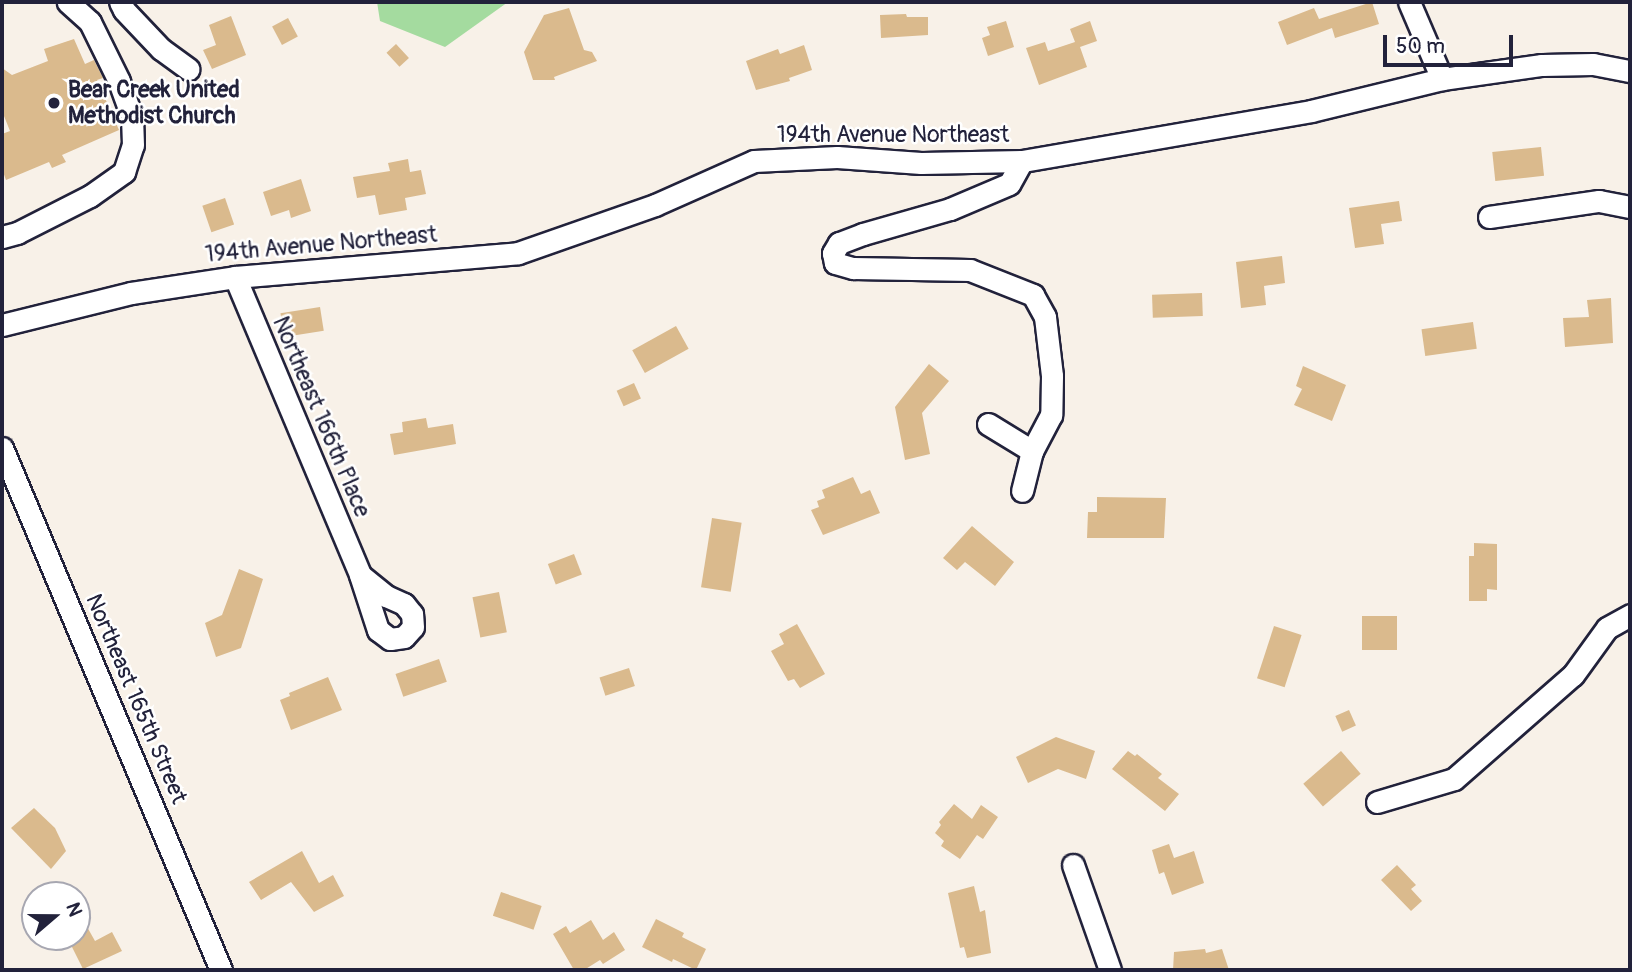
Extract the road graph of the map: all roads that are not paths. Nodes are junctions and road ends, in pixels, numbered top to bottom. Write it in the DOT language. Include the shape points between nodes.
graph roads {
  1 [pos="68,2"];
  2 [pos="120,2"];
  3 [pos="1409,2"];
  4 [pos="189,69"];
  5 [pos="1630,71"];
  6 [pos="1442,79"];
  7 [pos="1022,162"];
  8 [pos="1630,207"];
  9 [pos="1489,217"];
  10 [pos="2,237"];
  11 [pos="235,277"];
  12 [pos="2,325"];
  13 [pos="988,424"];
  14 [pos="2,448"];
  15 [pos="1032,451"];
  16 [pos="1022,491"];
  17 [pos="360,575"];
  18 [pos="1629,615"];
  19 [pos="1377,802"];
  20 [pos="1073,865"];
  21 [pos="221,970"];
  22 [pos="1110,970"];
  1 -- 10 [label="street" via="90,22 119,81 132,117 133,145 124,172 90,196"];
  2 -- 4 [label="street" via="161,49"];
  3 -- 6 [label="street"];
  5 -- 6 [label="street, 194th Avenue Northeast" via="1593,64 1542,65"];
  6 -- 7 [label="street, 194th Avenue Northeast" via="1311,111"];
  7 -- 11 [label="street, 194th Avenue Northeast" via="933,164 837,157 754,161 655,205 518,253"];
  7 -- 15 [label="street" via="1009,184 950,209 863,233 839,243 833,253 835,263 853,268 970,270 1033,295 1045,317 1052,376 1051,415"];
  8 -- 9 [label="street" via="1599,201"];
  11 -- 12 [label="street, 194th Avenue Northeast" via="131,293"];
  11 -- 17 [label="street, Northeast 166th Place"];
  13 -- 15 [label="street"];
  14 -- 21 [label="street, Northeast 165th Street"];
  15 -- 16 [label="street"];
  18 -- 19 [label="street" via="1607,628 1573,675 1454,779"];
  20 -- 22 [label="street"];
}
